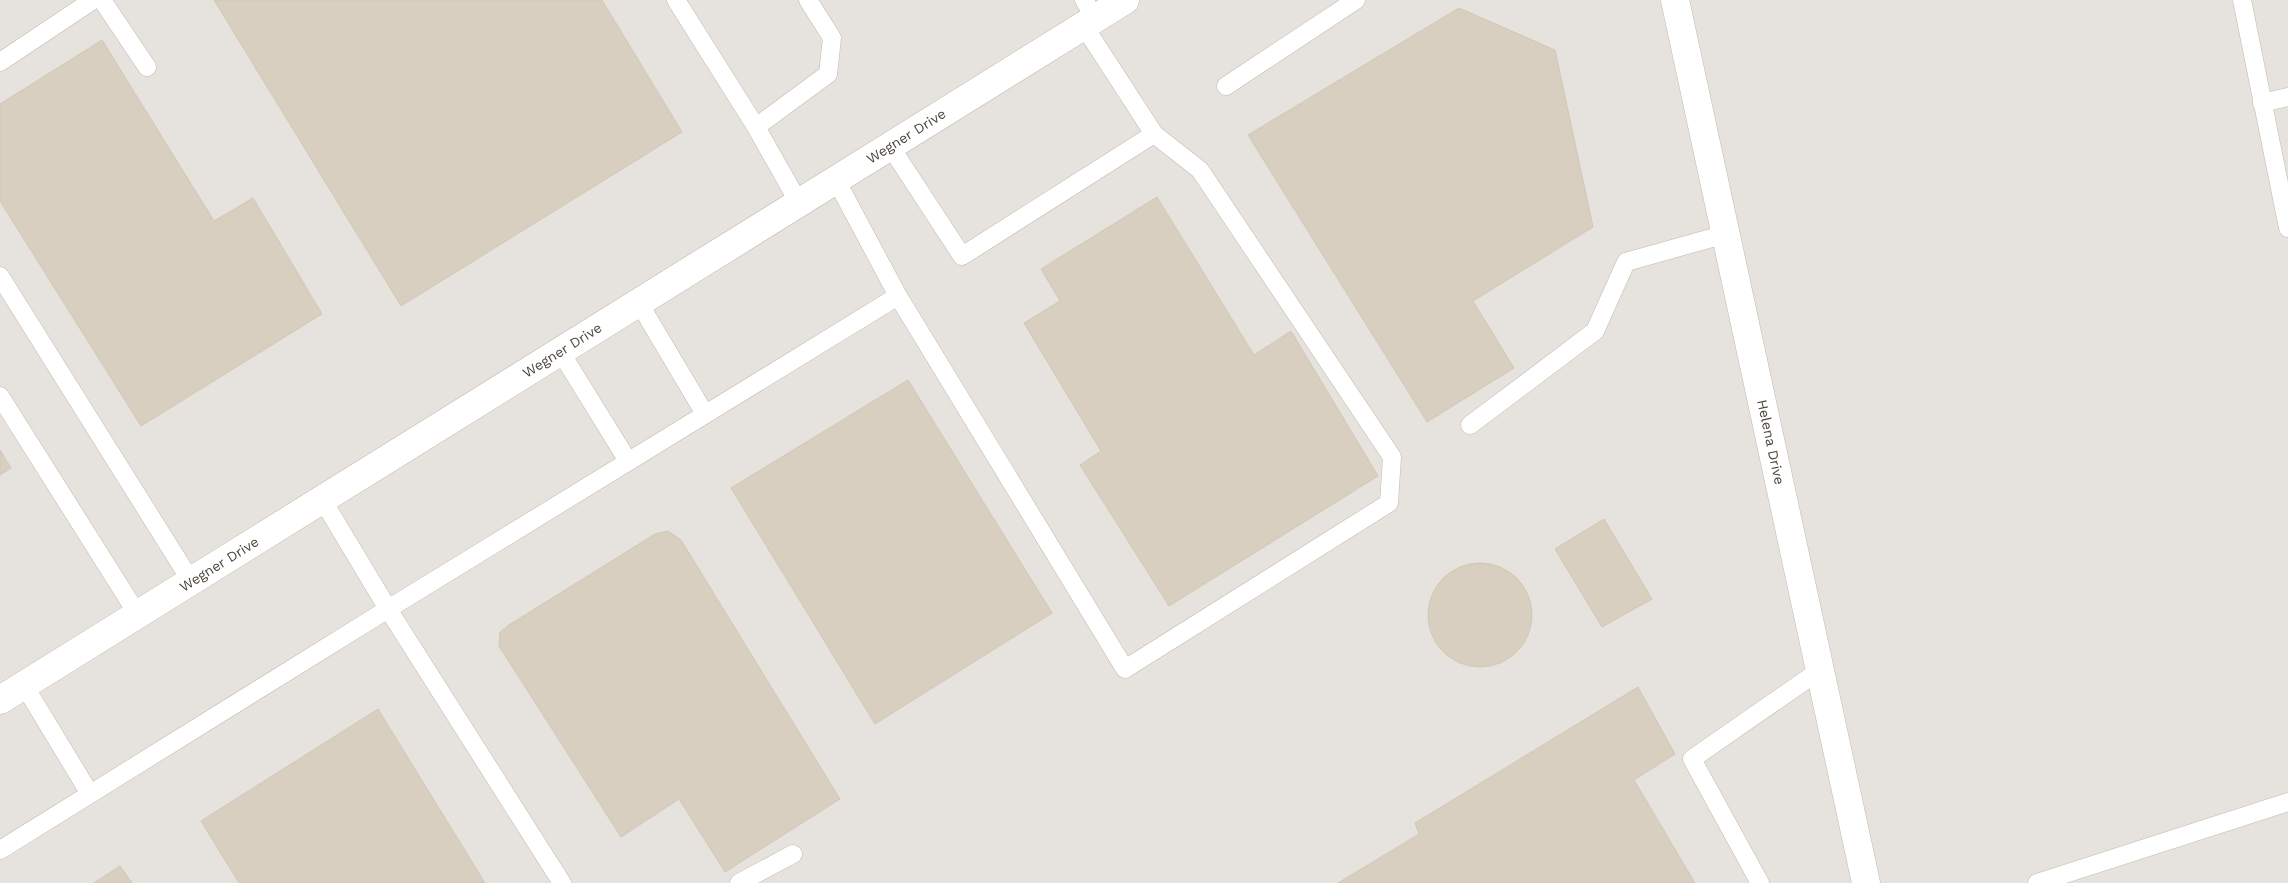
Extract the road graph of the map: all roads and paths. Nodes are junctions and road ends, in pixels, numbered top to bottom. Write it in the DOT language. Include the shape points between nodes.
graph roads {
  1 [pos="93,0"];
  2 [pos="102,0"];
  3 [pos="676,0"];
  4 [pos="808,0"];
  5 [pos="1125,0"];
  6 [pos="1356,0"];
  7 [pos="1675,0"];
  8 [pos="2242,0"];
  9 [pos="1088,15"];
  10 [pos="0,62"];
  11 [pos="147,67"];
  12 [pos="1226,86"];
  13 [pos="2288,97"];
  14 [pos="2262,102"];
  15 [pos="756,127"];
  16 [pos="1154,134"];
  17 [pos="890,146"];
  18 [pos="836,180"];
  19 [pos="799,203"];
  20 [pos="2288,228"];
  21 [pos="1726,234"];
  22 [pos="0,276"];
  23 [pos="898,296"];
  24 [pos="638,303"];
  25 [pos="560,351"];
  26 [pos="0,396"];
  27 [pos="705,414"];
  28 [pos="1470,425"];
  29 [pos="628,461"];
  30 [pos="322,499"];
  31 [pos="191,582"];
  32 [pos="388,609"];
  33 [pos="138,615"];
  34 [pos="1820,670"];
  35 [pos="24,685"];
  36 [pos="0,700"];
  37 [pos="90,794"];
  38 [pos="2288,802"];
  39 [pos="0,850"];
  40 [pos="793,854"];
  41 [pos="562,883"];
  42 [pos="739,883"];
  43 [pos="1760,883"];
  44 [pos="1866,883"];
  45 [pos="2037,883"];
  1 -- 10 [label="lane"];
  2 -- 11 [label="lane"];
  3 -- 15 [label="lane"];
  4 -- 15 [label="lane" via="832,38 828,74"];
  5 -- 9 [label="street, Wegner Drive"];
  6 -- 12 [label="lane"];
  7 -- 21 [label="street, Helena Drive"];
  8 -- 14 [label="lane"];
  9 -- 16 [label="lane"];
  9 -- 17 [label="street, Wegner Drive"];
  13 -- 14 [label="lane"];
  14 -- 20 [label="lane"];
  15 -- 19 [label="lane"];
  16 -- 17 [label="lane" via="962,256"];
  16 -- 23 [label="lane" via="1200,170 1392,458 1389,503 1125,669"];
  17 -- 18 [label="street, Wegner Drive"];
  18 -- 19 [label="street, Wegner Drive"];
  18 -- 23 [label="lane"];
  19 -- 24 [label="street, Wegner Drive"];
  21 -- 28 [label="lane" via="1626,262 1595,331"];
  21 -- 34 [label="street, Helena Drive"];
  22 -- 31 [label="lane"];
  23 -- 27 [label="lane"];
  24 -- 25 [label="street, Wegner Drive"];
  24 -- 27 [label="lane"];
  25 -- 29 [label="lane"];
  25 -- 30 [label="street, Wegner Drive"];
  26 -- 33 [label="lane"];
  27 -- 29 [label="lane"];
  29 -- 32 [label="lane"];
  30 -- 31 [label="street, Wegner Drive"];
  30 -- 32 [label="lane"];
  31 -- 33 [label="street, Wegner Drive"];
  32 -- 37 [label="lane"];
  32 -- 41 [label="lane"];
  33 -- 35 [label="street, Wegner Drive"];
  34 -- 43 [label="lane" via="1692,759"];
  34 -- 44 [label="street, Helena Drive"];
  35 -- 36 [label="street, Wegner Drive"];
  35 -- 37 [label="lane"];
  37 -- 39 [label="lane"];
  38 -- 45 [label="lane"];
  40 -- 42 [label="lane"];
}
